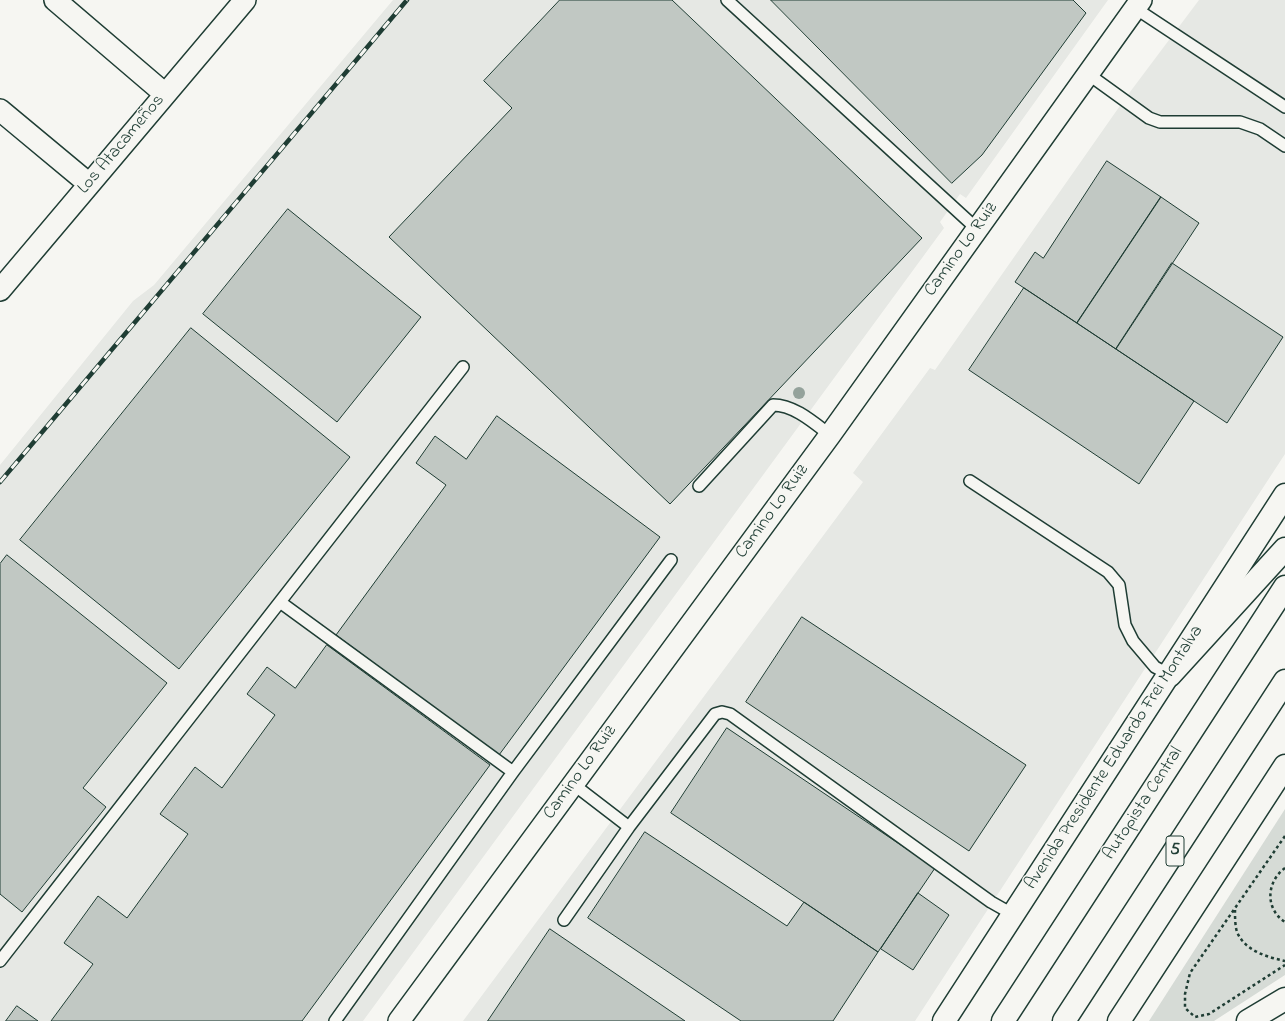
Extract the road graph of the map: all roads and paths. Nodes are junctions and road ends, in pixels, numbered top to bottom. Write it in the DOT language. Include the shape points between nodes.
graph roads {
  1 [pos="55,0"];
  2 [pos="244,0"];
  3 [pos="727,0"];
  4 [pos="1138,4"];
  5 [pos="1088,74"];
  6 [pos="165,94"];
  7 [pos="1285,107"];
  8 [pos="0,110"];
  9 [pos="1285,146"];
  10 [pos="89,184"];
  11 [pos="977,229"];
  12 [pos="3,279"];
  13 [pos="463,367"];
  14 [pos="830,435"];
  15 [pos="970,481"];
  16 [pos="699,486"];
  17 [pos="1285,495"];
  18 [pos="1285,548"];
  19 [pos="671,560"];
  20 [pos="1285,587"];
  21 [pos="280,602"];
  22 [pos="1170,675"];
  23 [pos="1285,681"];
  24 [pos="1285,766"];
  25 [pos="512,772"];
  26 [pos="573,784"];
  27 [pos="629,827"];
  28 [pos="1285,836"];
  29 [pos="1285,868"];
  30 [pos="1235,909"];
  31 [pos="1014,915"];
  32 [pos="564,920"];
  33 [pos="1285,922"];
  34 [pos="0,961"];
  35 [pos="1285,961"];
  36 [pos="1285,965"];
  37 [pos="1285,999"];
  38 [pos="335,1021"];
  39 [pos="399,1021"];
  40 [pos="944,1021"];
  41 [pos="1003,1021"];
  42 [pos="1064,1021"];
  43 [pos="1119,1021"];
  44 [pos="1248,1021"];
  1 -- 6 [label="street"];
  2 -- 6 [label="street, Los Atacameños"];
  3 -- 11 [label="lane"];
  4 -- 5 [label="street, Camino Lo Ruiz"];
  4 -- 7 [label="lane"];
  5 -- 9 [label="lane" via="1149,118 1160,122 1240,122 1260,129"];
  5 -- 11 [label="street, Camino Lo Ruiz"];
  6 -- 10 [label="street, Los Atacameños"];
  8 -- 10 [label="street"];
  10 -- 12 [label="street, Los Atacameños"];
  11 -- 14 [label="street, Camino Lo Ruiz"];
  13 -- 21 [label="lane"];
  14 -- 16 [label="lane" via="806,417 783,405 773,405"];
  14 -- 26 [label="street, Camino Lo Ruiz"];
  15 -- 22 [label="lane" via="1108,572 1119,585 1125,625 1133,640 1155,668"];
  17 -- 22 [label="main road, Avenida Presidente Eduardo Frei Montalva"];
  18 -- 22 [label="main road"];
  19 -- 25 [label="lane"];
  20 -- 41 [label="main road, Autopista Central"];
  21 -- 25 [label="lane"];
  21 -- 34 [label="lane"];
  22 -- 31 [label="main road, Avenida Presidente Eduardo Frei Montalva"];
  23 -- 42 [label="main road, 5"];
  24 -- 43 [label="main road"];
  25 -- 38 [label="lane"];
  26 -- 27 [label="lane"];
  26 -- 39 [label="street, Camino Lo Ruiz"];
  27 -- 31 [label="lane" via="715,714 722,712 730,714 991,902"];
  27 -- 32 [label="lane"];
  28 -- 30 [label="path"];
  29 -- 33 [label="path" via="1273,881 1270,890 1270,901 1274,910"];
  30 -- 35 [label="path" via="1237,932 1248,946 1266,957"];
  30 -- 36 [label="path" via="1190,973 1185,1008 1195,1017 1209,1014"];
  31 -- 40 [label="main road, Avenida Presidente Eduardo Frei Montalva"];
  37 -- 44 [label="main road"];
}
